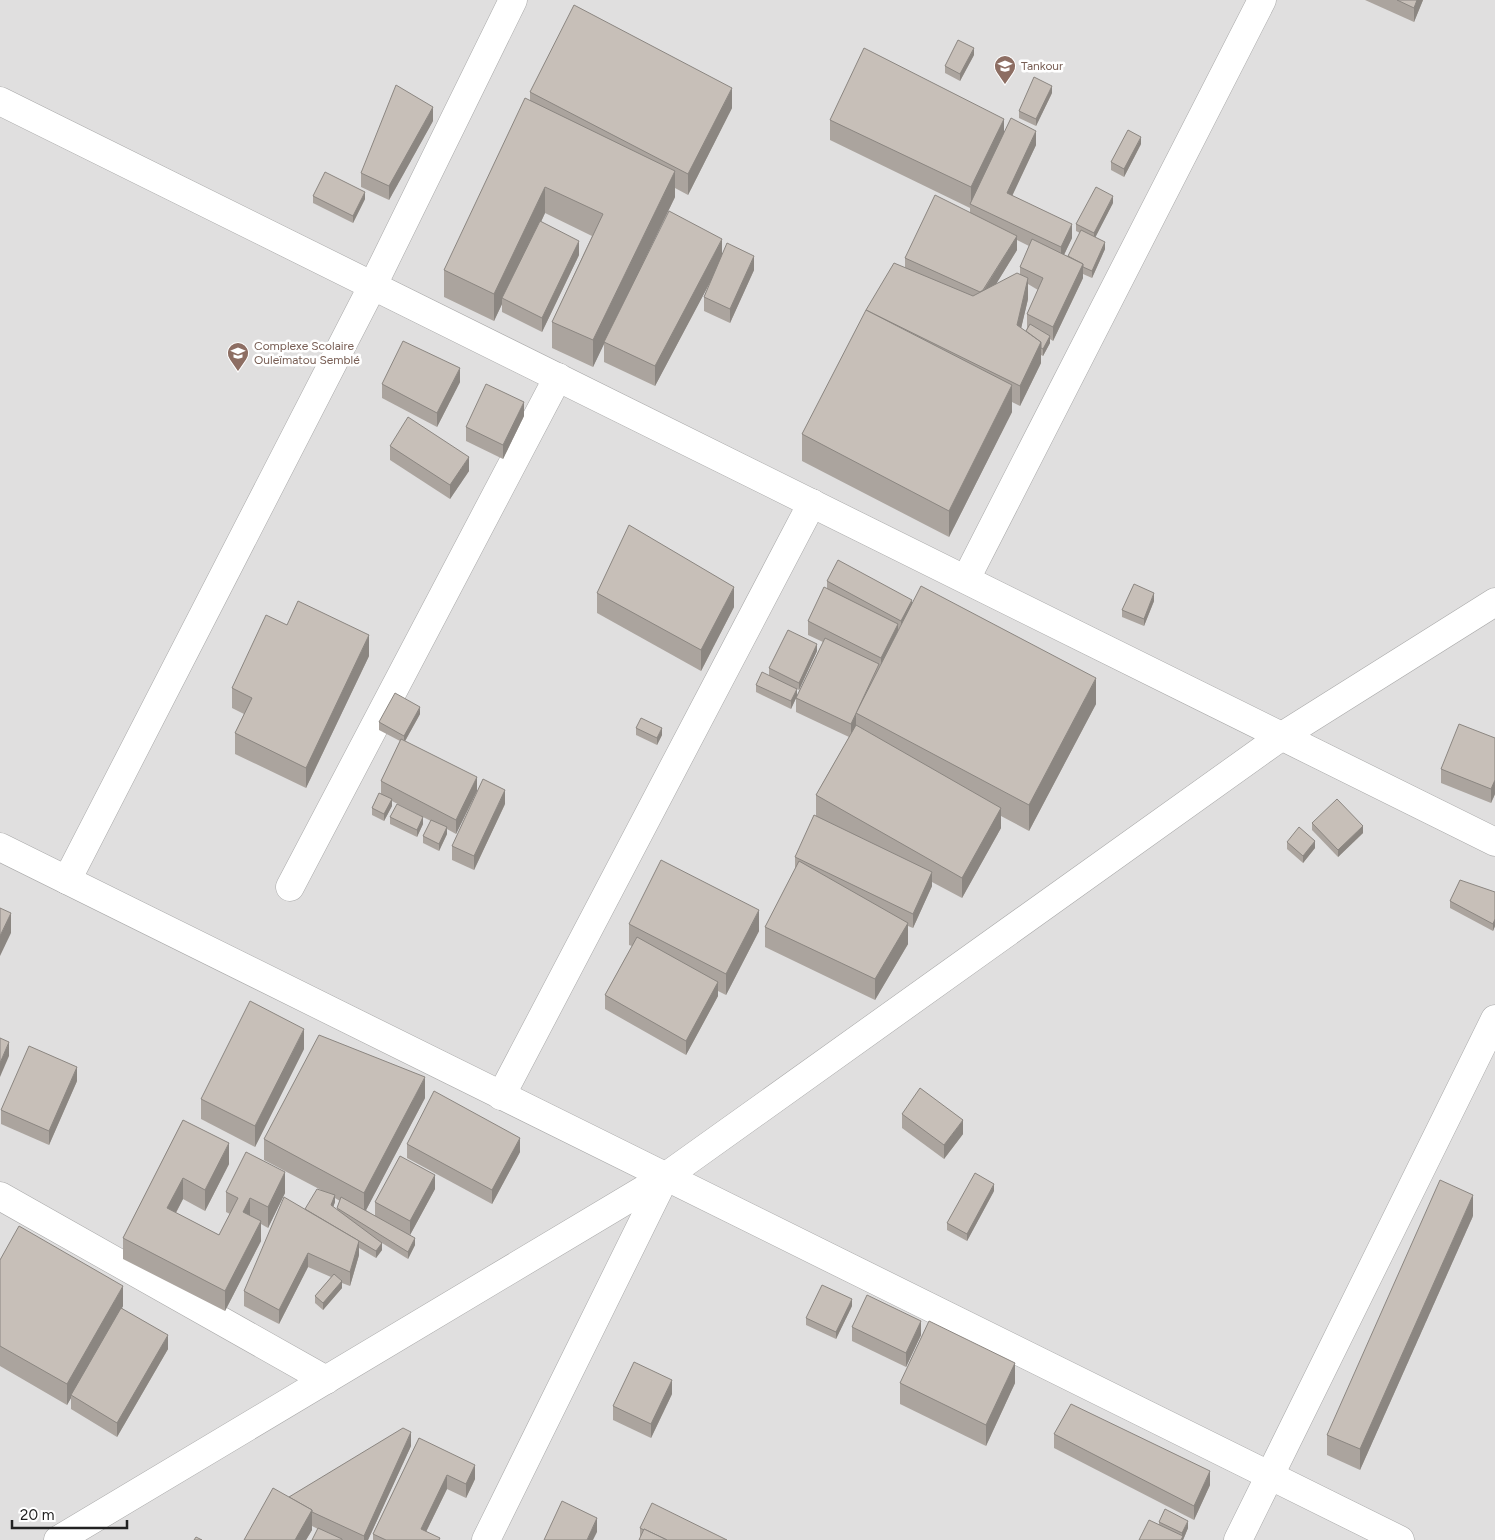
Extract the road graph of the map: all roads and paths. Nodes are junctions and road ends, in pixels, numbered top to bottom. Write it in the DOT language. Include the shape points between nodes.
graph roads {
  1 [pos="513,0"];
  2 [pos="1262,0"];
  3 [pos="0,100"];
  4 [pos="373,285"];
  5 [pos="558,377"];
  6 [pos="812,503"];
  7 [pos="966,579"];
  8 [pos="1495,602"];
  9 [pos="1282,736"];
  10 [pos="1495,842"];
  11 [pos="0,847"];
  12 [pos="67,880"];
  13 [pos="290,887"];
  14 [pos="1495,1018"];
  15 [pos="502,1096"];
  16 [pos="665,1177"];
  17 [pos="0,1196"];
  18 [pos="326,1380"];
  19 [pos="1270,1476"];
  20 [pos="58,1540"];
  21 [pos="486,1540"];
  22 [pos="1238,1540"];
  23 [pos="1400,1540"];
  1 -- 4 [label="street"];
  2 -- 7 [label="street"];
  3 -- 4 [label="street"];
  4 -- 5 [label="street"];
  4 -- 12 [label="street"];
  5 -- 6 [label="street"];
  5 -- 13 [label="street"];
  6 -- 7 [label="street"];
  6 -- 15 [label="street"];
  7 -- 9 [label="street"];
  8 -- 9 [label="street"];
  9 -- 10 [label="street"];
  9 -- 16 [label="street"];
  11 -- 12 [label="street"];
  12 -- 15 [label="street"];
  14 -- 19 [label="street"];
  15 -- 16 [label="street"];
  16 -- 18 [label="street"];
  16 -- 19 [label="street"];
  16 -- 21 [label="street"];
  17 -- 18 [label="street"];
  18 -- 20 [label="street"];
  19 -- 22 [label="street"];
  19 -- 23 [label="street"];
}
